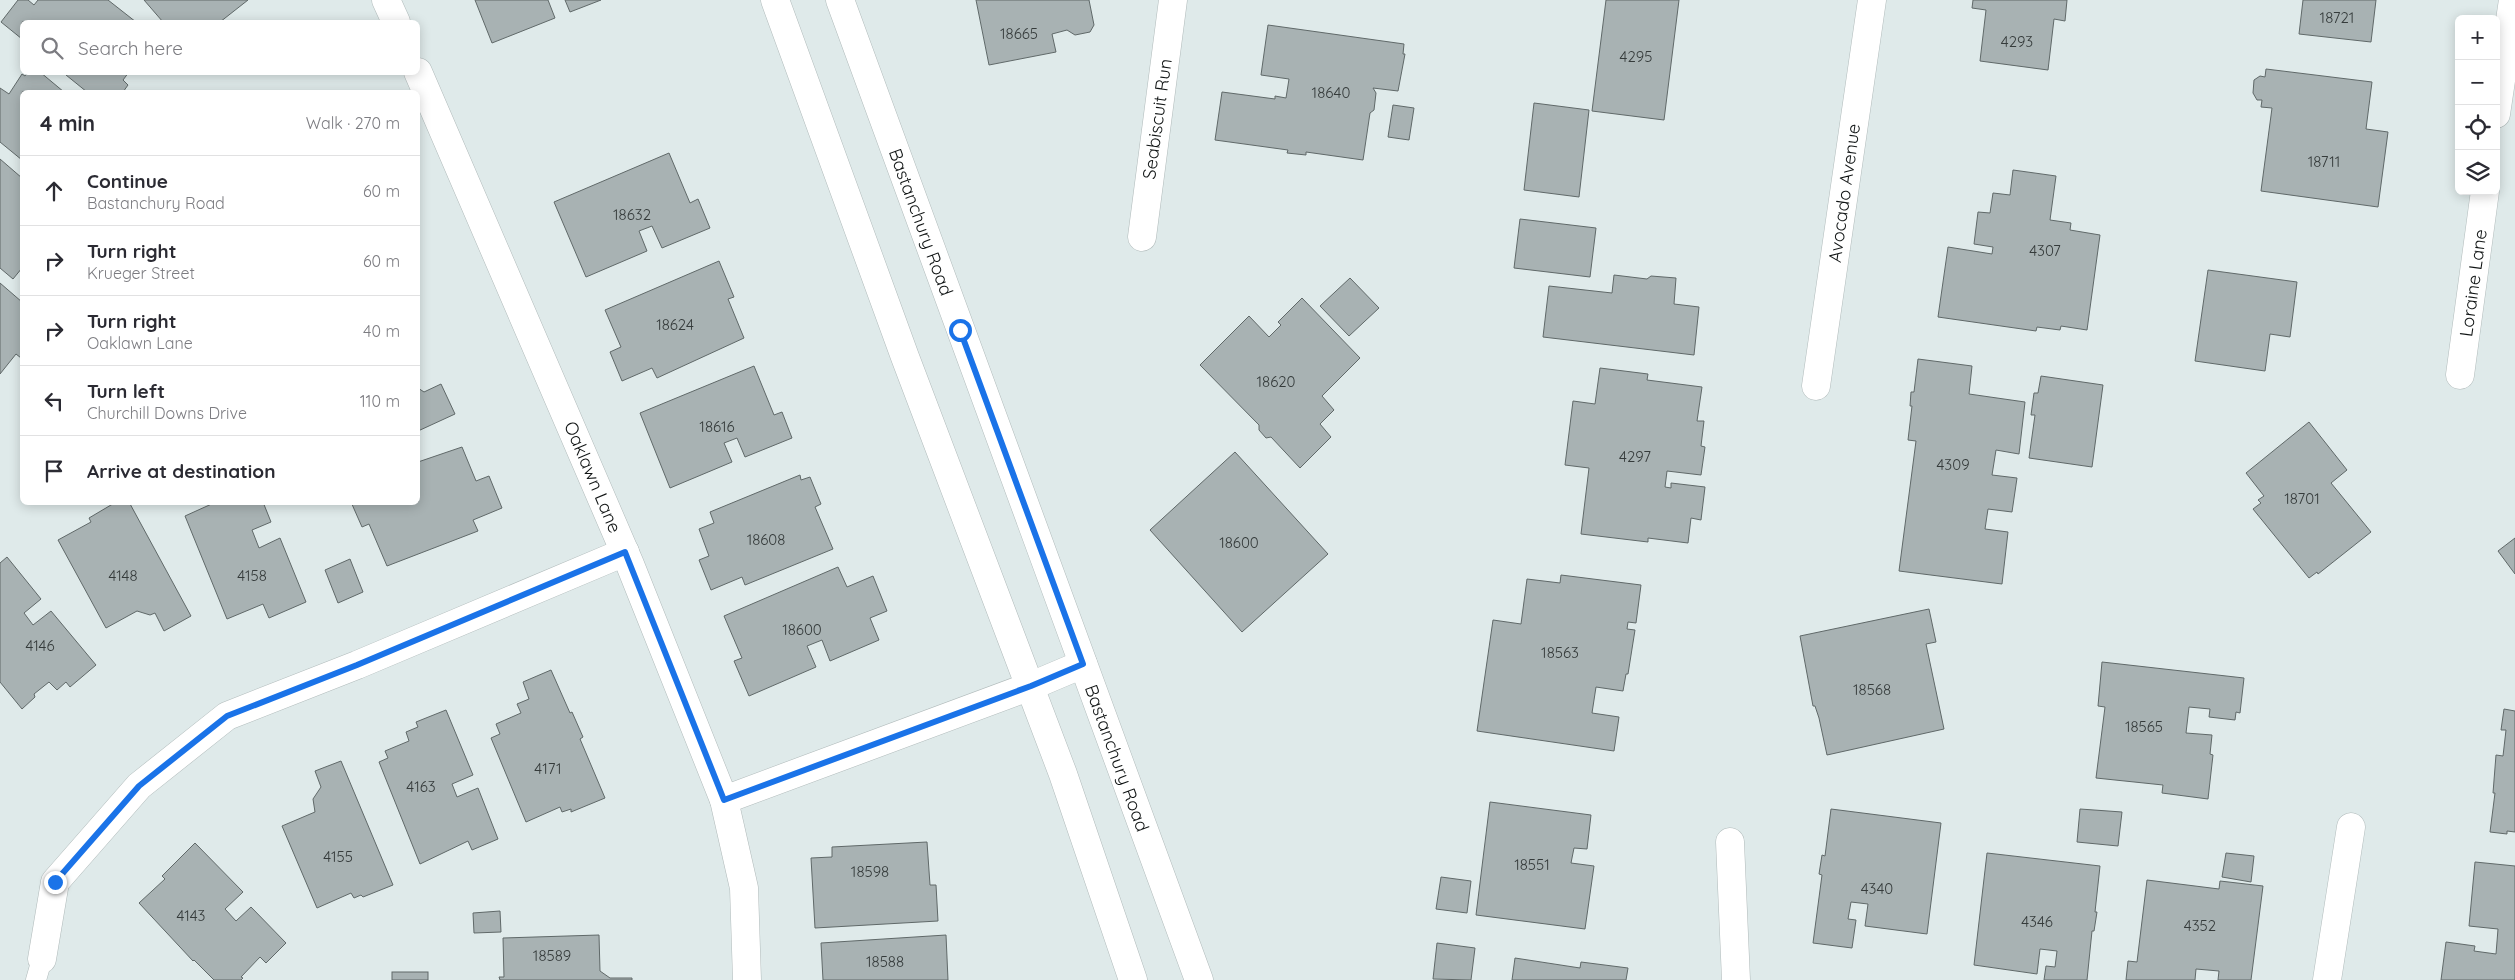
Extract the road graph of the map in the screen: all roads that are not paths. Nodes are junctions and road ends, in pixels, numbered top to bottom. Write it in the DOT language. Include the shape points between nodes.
graph roads {
  1 [pos="386,0"];
  2 [pos="775,0"];
  3 [pos="840,0"];
  4 [pos="1173,0"];
  5 [pos="1872,0"];
  6 [pos="2513,0"];
  7 [pos="395,20"];
  8 [pos="419,75"];
  9 [pos="2497,105"];
  10 [pos="2485,195"];
  11 [pos="1142,237"];
  12 [pos="2460,375"];
  13 [pos="1816,386"];
  14 [pos="625,552"];
  15 [pos="1083,664"];
  16 [pos="1031,686"];
  17 [pos="724,800"];
  18 [pos="2351,827"];
  19 [pos="1730,842"];
  20 [pos="39,970"];
  21 [pos="747,980"];
  22 [pos="1132,980"];
  23 [pos="1199,980"];
  24 [pos="1736,980"];
  25 [pos="2327,980"];
  1 -- 7 [label="street"];
  2 -- 16 [label="street" via="905,357"];
  3 -- 15 [label="street, Bastanchury Road"];
  4 -- 11 [label="street, Seabiscuit Run"];
  5 -- 13 [label="street, Avocado Avenue"];
  6 -- 9 [label="street"];
  8 -- 14 [label="street, Oaklawn Lane"];
  10 -- 12 [label="street, Loraine Lane"];
  14 -- 17 [label="street, Oaklawn Lane"];
  14 -- 20 [label="street" via="227,716 139,786 55,882"];
  15 -- 16 [label="street"];
  15 -- 23 [label="street, Bastanchury Road"];
  16 -- 17 [label="street"];
  16 -- 22 [label="street" via="1067,783"];
  17 -- 21 [label="street, Oaklawn Lane" via="744,888"];
  18 -- 25 [label="street"];
  19 -- 24 [label="street"];
}
